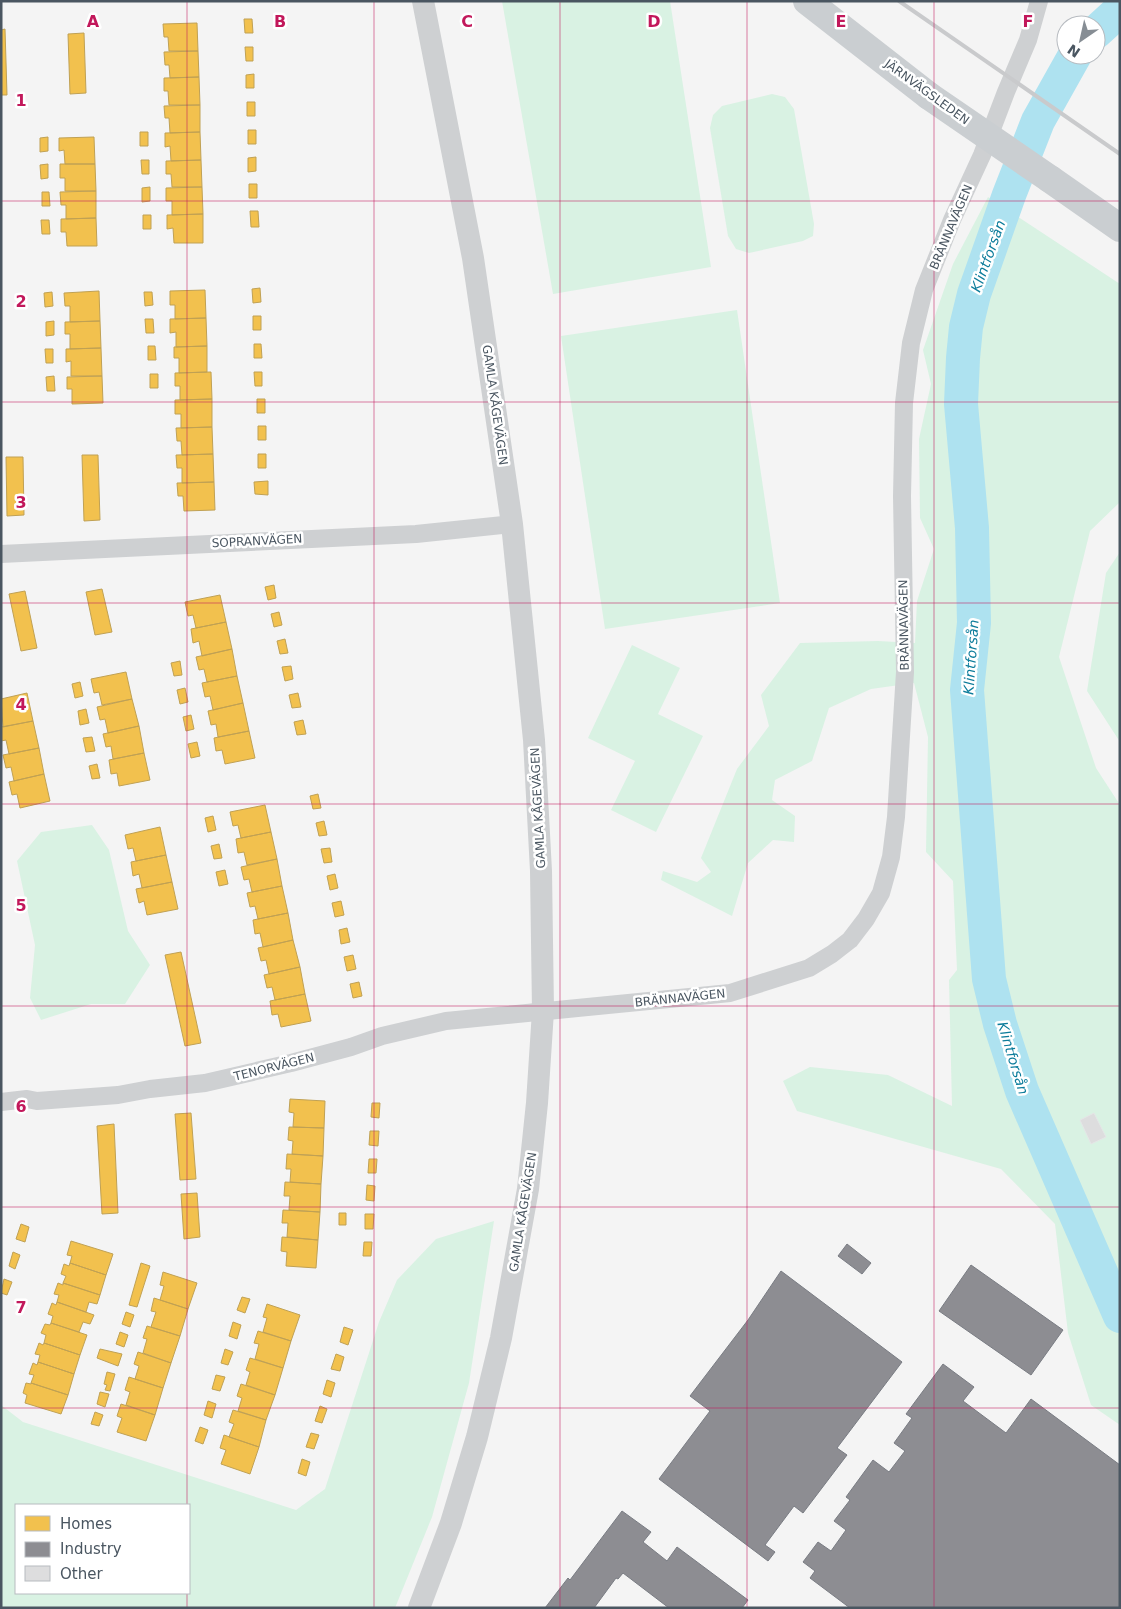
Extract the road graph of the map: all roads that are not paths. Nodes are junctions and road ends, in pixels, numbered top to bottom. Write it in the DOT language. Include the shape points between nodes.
graph roads {
  1 [pos="423,1"];
  2 [pos="807,1"];
  3 [pos="1040,1"];
  4 [pos="1120,228"];
  5 [pos="512,524"];
  6 [pos="1,554"];
  7 [pos="543,1011"];
  8 [pos="1,1102"];
  9 [pos="419,1608"];
  1 -- 5 [label="street, GAMLA KÅGEVÄGEN" via="473,258"];
  2 -- 4 [label="main road, JÄRNVÄGSLEDEN, bridge" via="929,96"];
  3 -- 7 [label="street, BRÄNNAVÄGEN" via="1028,40 982,155 924,290 911,343 904,404 905,672 896,817 891,857 881,893 850,940 809,968 730,993"];
  5 -- 6 [label="street, SOPRANVÄGEN" via="416,534"];
  5 -- 7 [label="street, GAMLA KÅGEVÄGEN" via="534,750 541,871"];
  7 -- 8 [label="street, TENORVÄGEN" via="446,1021 204,1083 118,1095"];
  7 -- 9 [label="street, GAMLA KÅGEVÄGEN" via="528,1189 501,1338 477,1438 451,1523"];
}
